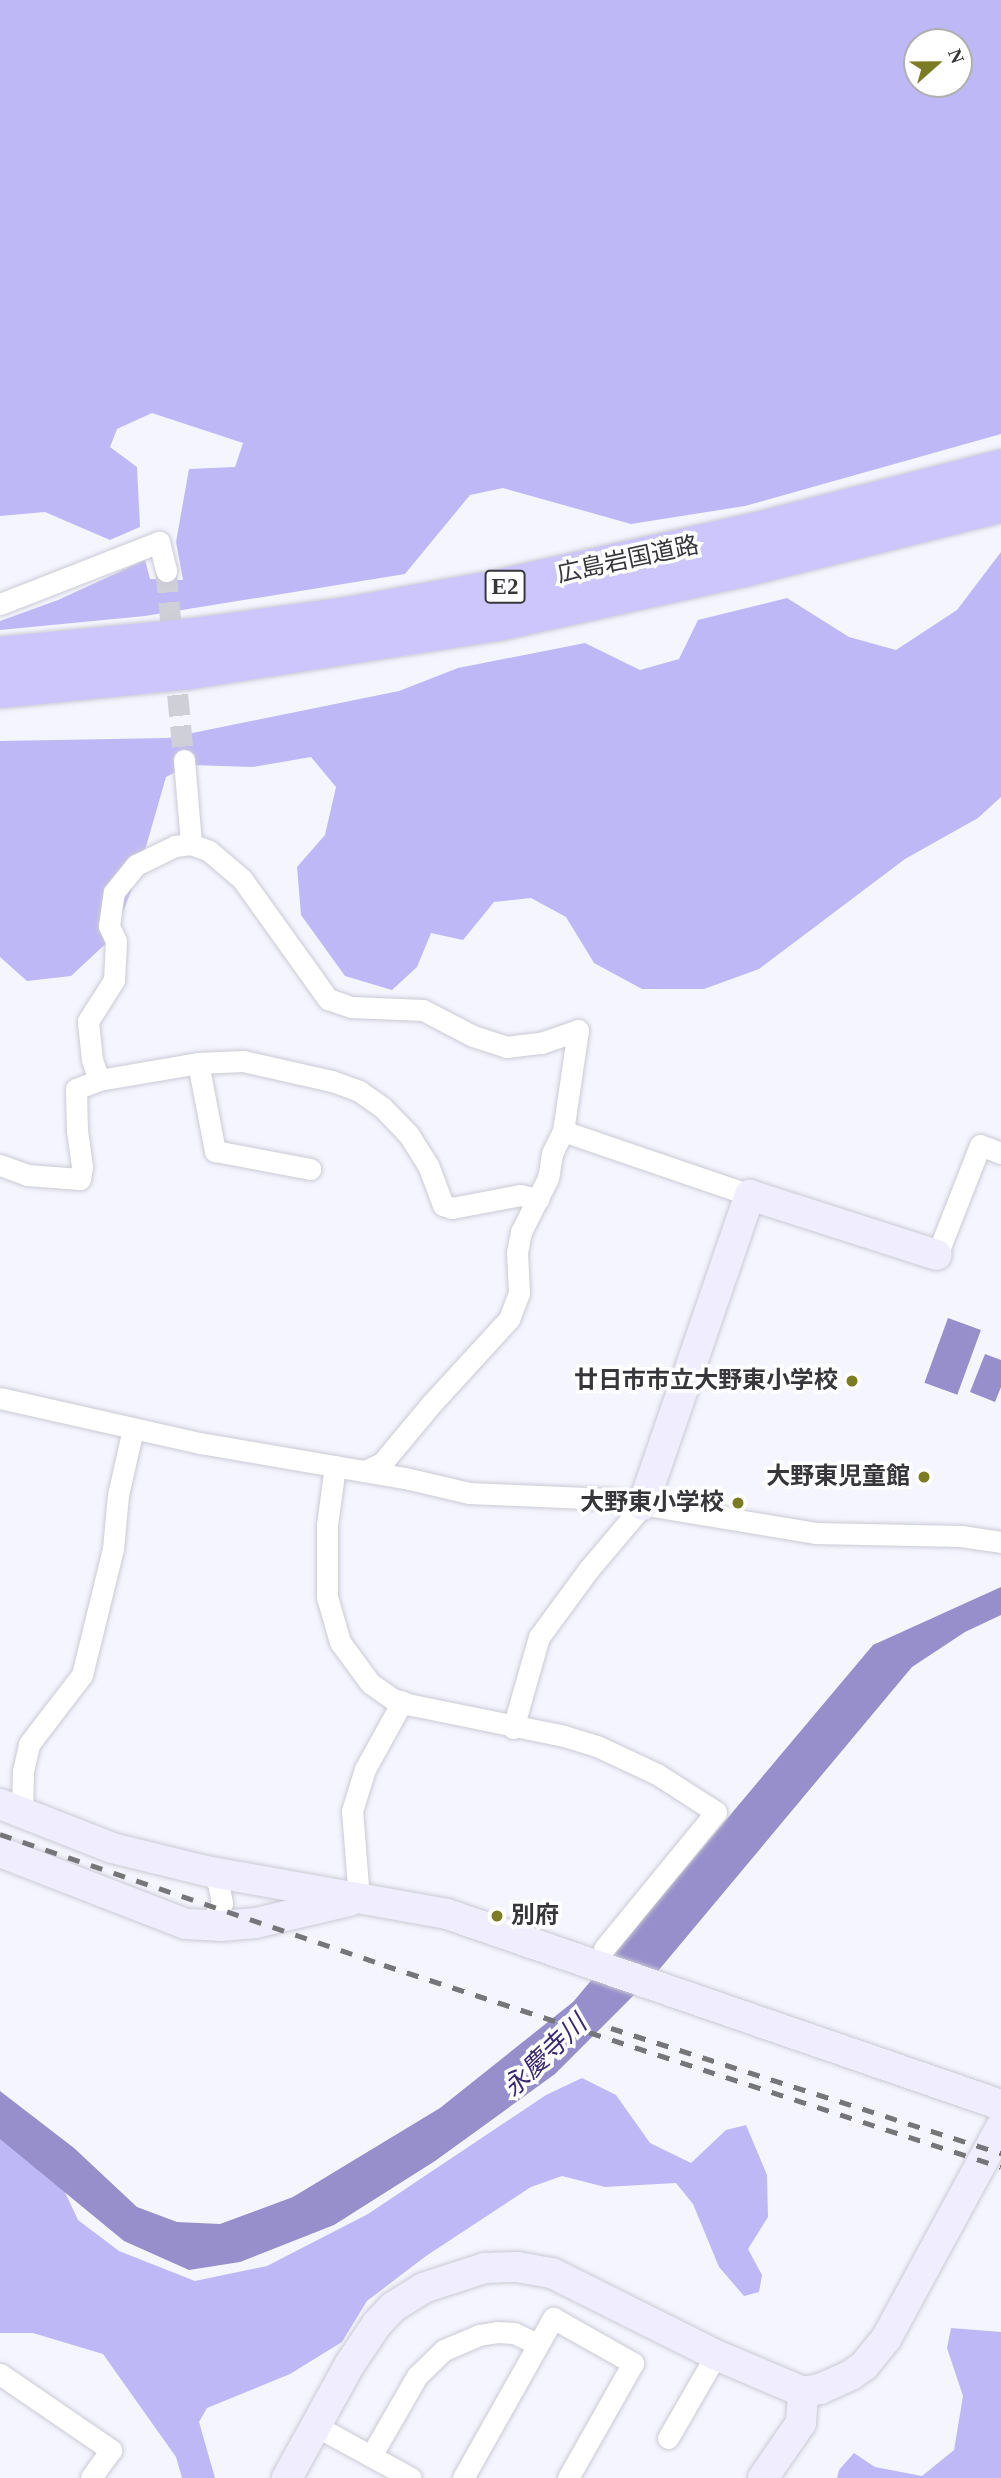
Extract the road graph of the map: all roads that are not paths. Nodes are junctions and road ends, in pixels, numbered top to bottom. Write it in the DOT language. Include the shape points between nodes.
graph roads {
  1 [pos="1001,469"];
  2 [pos="1001,503"];
  3 [pos="166,572"];
  4 [pos="0,604"];
  5 [pos="0,656"];
  6 [pos="0,689"];
  7 [pos="184,760"];
  8 [pos="191,844"];
  9 [pos="198,1063"];
  10 [pos="99,1080"];
  11 [pos="563,1131"];
  12 [pos="1001,1153"];
  13 [pos="0,1164"];
  14 [pos="310,1169"];
  15 [pos="750,1195"];
  16 [pos="539,1199"];
  17 [pos="937,1255"];
  18 [pos="0,1398"];
  19 [pos="133,1429"];
  20 [pos="335,1466"];
  21 [pos="365,1471"];
  22 [pos="643,1505"];
  23 [pos="1001,1542"];
  24 [pos="402,1702"];
  25 [pos="513,1728"];
  26 [pos="11,1808"];
  27 [pos="0,1852"];
  28 [pos="206,1871"];
  29 [pos="359,1899"];
  30 [pos="186,1924"];
  31 [pos="596,1956"];
  32 [pos="1001,2105"];
  33 [pos="1001,2127"];
  34 [pos="538,2344"];
  35 [pos="716,2355"];
  36 [pos="0,2374"];
  37 [pos="803,2392"];
  38 [pos="316,2426"];
  39 [pos="668,2438"];
  40 [pos="371,2456"];
  41 [pos="91,2478"];
  42 [pos="287,2478"];
  43 [pos="410,2478"];
  44 [pos="463,2478"];
  45 [pos="568,2478"];
  46 [pos="763,2478"];
  1 -- 5 [label="highway, 広島岩国道路 / E2" via="755,532 497,589 200,637"];
  2 -- 6 [label="highway, 広島岩国道路 / E2" via="743,568 502,621 188,670"];
  3 -- 4 [label="street" via="159,542"];
  7 -- 8 [label="street"];
  8 -- 10 [label="street" via="165,850 136,865 114,892 109,926 116,941 114,980 88,1021"];
  8 -- 11 [label="street" via="209,851 242,879 328,999 351,1007 423,1010 506,1047 541,1043 578,1030"];
  9 -- 10 [label="street"];
  9 -- 14 [label="street" via="215,1151"];
  9 -- 16 [label="street" via="243,1061 359,1091 409,1135 428,1165 443,1205 452,1208 520,1195"];
  10 -- 13 [label="street" via="76,1089 80,1179 27,1175"];
  11 -- 15 [label="street"];
  11 -- 16 [label="street"];
  12 -- 17 [label="street" via="980,1145"];
  15 -- 17 [label="street"];
  15 -- 22 [label="street"];
  16 -- 21 [label="street" via="521,1232 519,1293 509,1319 382,1463"];
  18 -- 19 [label="street"];
  19 -- 20 [label="street"];
  19 -- 26 [label="street" via="118,1495 113,1549 82,1675 29,1744"];
  20 -- 21 [label="street"];
  20 -- 24 [label="street" via="327,1525 331,1620 340,1642 370,1683"];
  21 -- 22 [label="street" via="469,1493 551,1495"];
  22 -- 23 [label="street" via="815,1533 961,1536"];
  22 -- 25 [label="street" via="539,1637"];
  24 -- 25 [label="street"];
  24 -- 29 [label="street" via="365,1769 352,1811"];
  25 -- 31 [label="street" via="564,1736 628,1759 716,1812"];
  26 -- 28 [label="street" via="112,1847"];
  27 -- 30 [label="street"];
  28 -- 29 [label="street"];
  28 -- 30 [label="street" via="218,1882 222,1903 209,1921"];
  29 -- 30 [label="street" via="256,1923"];
  29 -- 31 [label="street" via="447,1914"];
  31 -- 32 [label="street" via="658,1989"];
  33 -- 37 [label="street" via="875,2353 851,2375"];
  34 -- 40 [label="street" via="514,2333 497,2332 444,2350 417,2376"];
  34 -- 44 [label="street"];
  34 -- 45 [label="street" via="553,2318 633,2363"];
  35 -- 37 [label="street"];
  35 -- 38 [label="street" via="552,2273 485,2268 440,2280 393,2308 367,2335"];
  35 -- 39 [label="street"];
  36 -- 41 [label="street" via="111,2450"];
  37 -- 46 [label="street" via="801,2423"];
  38 -- 40 [label="street"];
  38 -- 42 [label="street"];
  40 -- 43 [label="street"];
}
